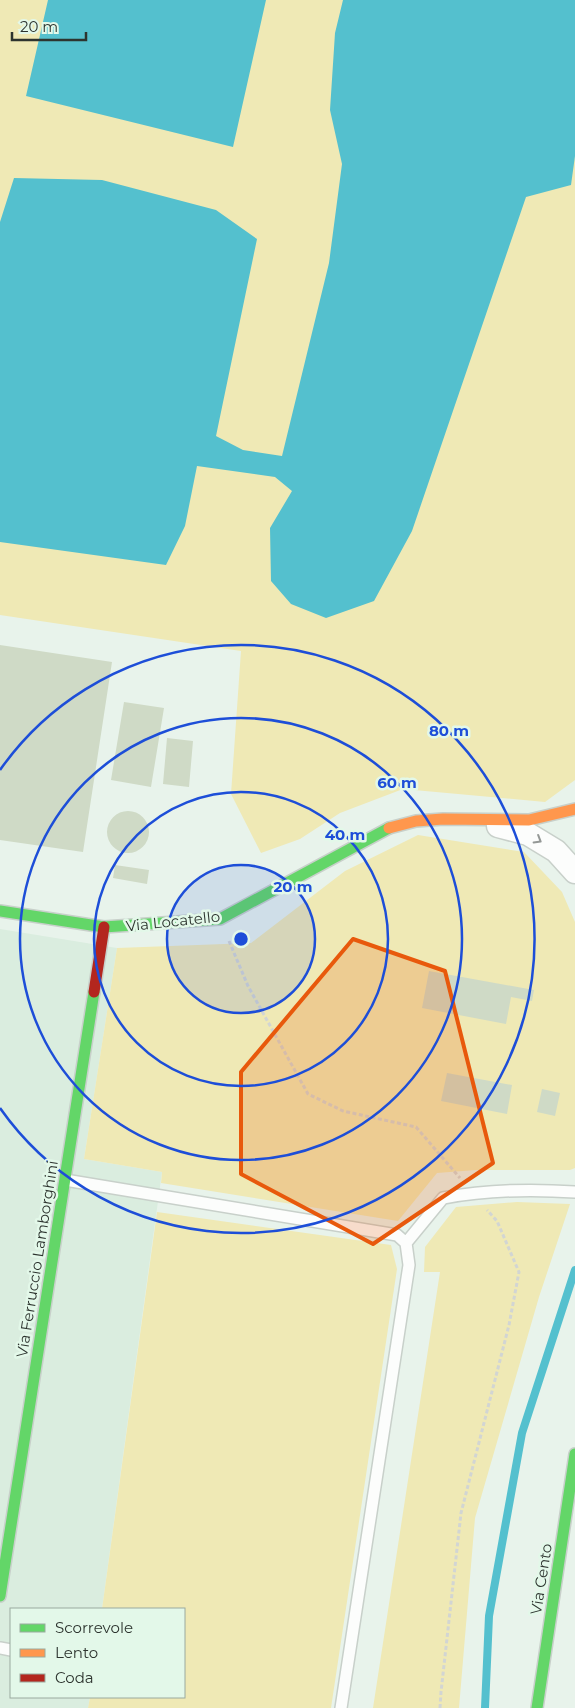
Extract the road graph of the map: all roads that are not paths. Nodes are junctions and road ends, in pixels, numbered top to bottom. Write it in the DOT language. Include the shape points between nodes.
graph roads {
  1 [pos="575,809"];
  2 [pos="475,820"];
  3 [pos="575,872"];
  4 [pos="0,911"];
  5 [pos="104,927"];
  6 [pos="65,1180"];
  7 [pos="575,1192"];
  8 [pos="406,1243"];
  9 [pos="575,1454"];
  10 [pos="0,1596"];
  11 [pos="341,1708"];
  12 [pos="537,1708"];
  1 -- 2 [label="street, Via Locatello" via="529,820"];
  2 -- 3 [label="street, Via Locatello, one-way" via="528,834 556,851"];
  2 -- 5 [label="street, Via Locatello" via="416,821 390,828 220,919"];
  4 -- 5 [label="street, Via Locatello"];
  5 -- 6 [label="street, Via Ferruccio Lamborghini"];
  6 -- 8 [label="lane" via="397,1235"];
  6 -- 10 [label="street, Via Ferruccio Lamborghini"];
  7 -- 8 [label="lane" via="547,1190 443,1198"];
  8 -- 11 [label="lane" via="409,1265"];
  9 -- 12 [label="street, Via Cento"];
}
